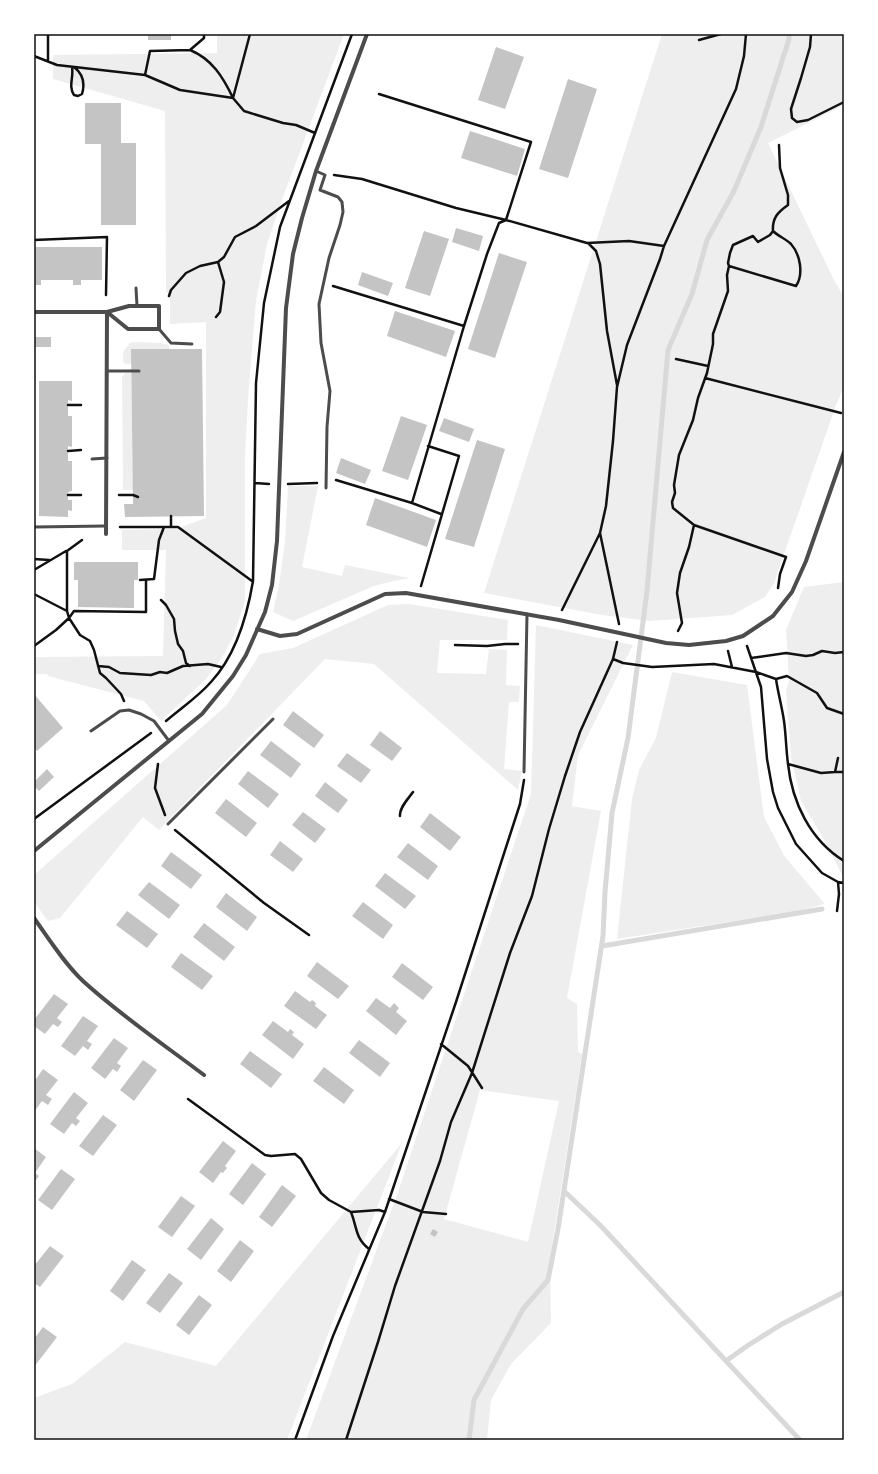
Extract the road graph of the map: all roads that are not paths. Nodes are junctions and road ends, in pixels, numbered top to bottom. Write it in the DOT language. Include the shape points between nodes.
graph roads {
  1 [pos="367,34"];
  2 [pos="316,171"];
  3 [pos="136,288"];
  4 [pos="137,306"];
  5 [pos="34,312"];
  6 [pos="107,312"];
  7 [pos="160,329"];
  8 [pos="192,344"];
  9 [pos="107,371"];
  10 [pos="139,371"];
  11 [pos="844,452"];
  12 [pos="92,458"];
  13 [pos="106,458"];
  14 [pos="326,488"];
  15 [pos="106,526"];
  16 [pos="34,527"];
  17 [pos="106,534"];
  18 [pos="527,614"];
  19 [pos="257,629"];
  20 [pos="273,719"];
  21 [pos="91,732"];
  22 [pos="169,741"];
  23 [pos="524,772"];
  24 [pos="168,824"];
  25 [pos="34,851"];
  26 [pos="34,918"];
  27 [pos="204,1075"];
  1 -- 2 [label="street"];
  2 -- 14 [label="lane" via="325,174 320,190 338,197 342,202 343,212 319,304 319,327 330,391"];
  2 -- 19 [label="street" via="293,254 286,308 277,541 272,585 265,612"];
  3 -- 4 [label="lane"];
  4 -- 6 [label="street"];
  4 -- 7 [label="street" via="159,306"];
  5 -- 6 [label="street"];
  6 -- 7 [label="street" via="128,329"];
  6 -- 9 [label="street"];
  7 -- 8 [label="lane" via="170,343"];
  9 -- 10 [label="lane"];
  9 -- 13 [label="street"];
  11 -- 18 [label="street" via="806,561 792,592 773,616 743,636 689,645 666,643"];
  12 -- 13 [label="lane"];
  13 -- 15 [label="street"];
  15 -- 16 [label="lane"];
  15 -- 17 [label="street"];
  18 -- 19 [label="street" via="406,593 385,594 297,634 280,636"];
  18 -- 23 [label="lane"];
  19 -- 22 [label="street" via="246,655 221,692 202,714"];
  20 -- 24 [label="lane"];
  21 -- 22 [label="lane" via="120,711 129,710 154,722"];
  22 -- 25 [label="street"];
  26 -- 27 [label="street" via="82,980 132,1022"];
}
